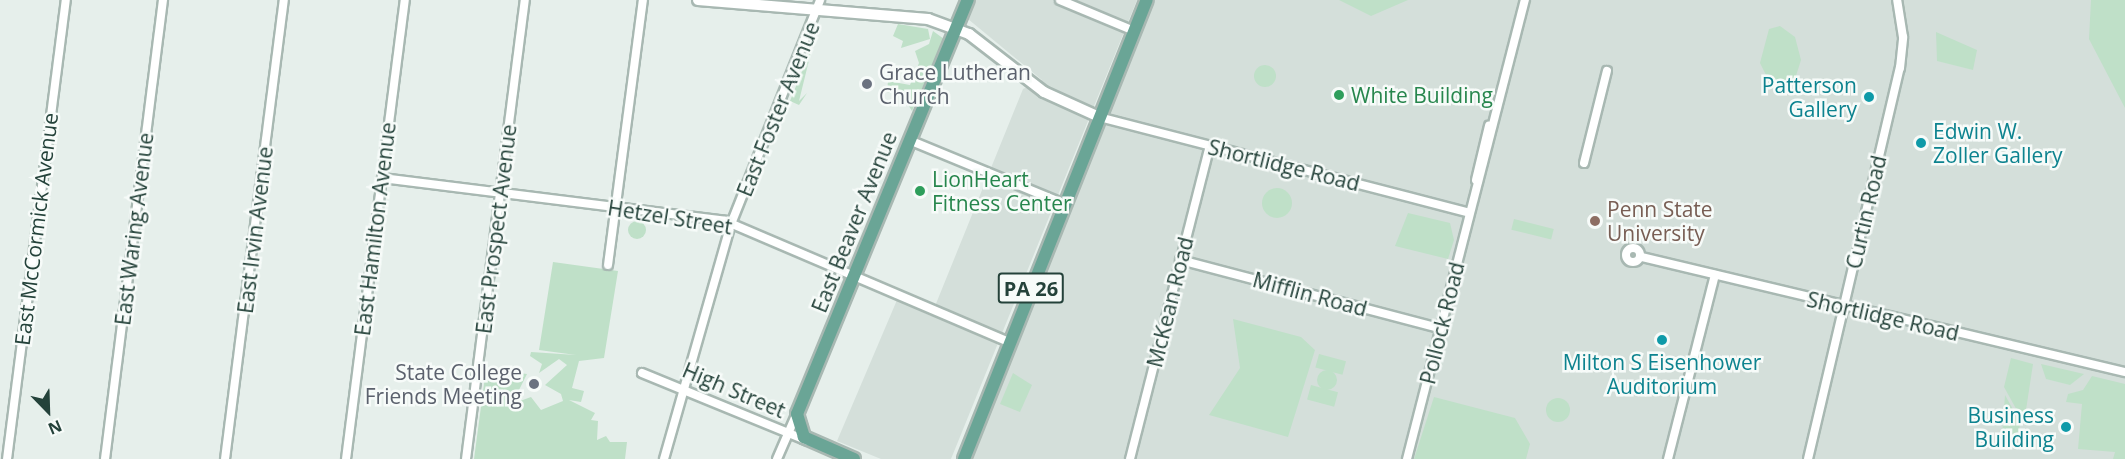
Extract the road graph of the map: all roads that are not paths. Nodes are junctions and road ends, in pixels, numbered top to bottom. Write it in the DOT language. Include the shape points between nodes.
graph roads {
  1 [pos="66,0"];
  2 [pos="163,0"];
  3 [pos="284,0"];
  4 [pos="405,0"];
  5 [pos="525,0"];
  6 [pos="643,0"];
  7 [pos="698,0"];
  8 [pos="968,0"];
  9 [pos="1060,0"];
  10 [pos="1147,0"];
  11 [pos="1525,0"];
  12 [pos="1897,0"];
  13 [pos="818,5"];
  14 [pos="956,28"];
  15 [pos="1134,31"];
  16 [pos="1607,71"];
  17 [pos="1099,117"];
  18 [pos="909,140"];
  19 [pos="1210,146"];
  20 [pos="1584,163"];
  21 [pos="382,177"];
  22 [pos="500,193"];
  23 [pos="1064,204"];
  24 [pos="617,208"];
  25 [pos="1469,213"];
  26 [pos="731,224"];
  27 [pos="1641,257"];
  28 [pos="1180,260"];
  29 [pos="608,265"];
  30 [pos="1714,275"];
  31 [pos="853,276"];
  32 [pos="1843,307"];
  33 [pos="1440,328"];
  34 [pos="1009,342"];
  35 [pos="2125,372"];
  36 [pos="642,373"];
  37 [pos="684,389"];
  38 [pos="798,410"];
  39 [pos="788,434"];
  40 [pos="812,442"];
  41 [pos="7,459"];
  42 [pos="105,459"];
  43 [pos="225,459"];
  44 [pos="346,459"];
  45 [pos="466,459"];
  46 [pos="664,459"];
  47 [pos="777,459"];
  48 [pos="854,459"];
  49 [pos="964,459"];
  50 [pos="1130,459"];
  51 [pos="1407,459"];
  52 [pos="1668,459"];
  53 [pos="1808,459"];
  1 -- 41 [label="street, East McCormick Avenue"];
  2 -- 42 [label="street, East Waring Avenue"];
  3 -- 43 [label="street, East Irvin Avenue"];
  4 -- 21 [label="street, East Hamilton Avenue"];
  5 -- 22 [label="street, East Prospect Avenue"];
  6 -- 24 [label="street"];
  7 -- 13 [label="street"];
  8 -- 14 [label="main road, East Beaver Avenue"];
  9 -- 15 [label="street"];
  10 -- 15 [label="main road, PA 26"];
  11 -- 25 [label="street, Pollock Road" via="1493,119 1479,155"];
  12 -- 32 [label="street, Curtin Road" via="1903,52"];
  13 -- 14 [label="street" via="912,16"];
  13 -- 26 [label="street, East Foster Avenue"];
  14 -- 17 [label="street" via="1044,92"];
  14 -- 18 [label="main road, East Beaver Avenue"];
  15 -- 17 [label="main road, PA 26"];
  16 -- 20 [label="street"];
  17 -- 19 [label="street, Shortlidge Road"];
  17 -- 23 [label="main road, PA 26"];
  18 -- 23 [label="street"];
  18 -- 31 [label="main road, East Beaver Avenue"];
  19 -- 25 [label="street, Shortlidge Road"];
  19 -- 28 [label="street, McKean Road"];
  21 -- 22 [label="street, Hetzel Street"];
  21 -- 44 [label="street, East Hamilton Avenue"];
  22 -- 24 [label="street, Hetzel Street"];
  22 -- 45 [label="street, East Prospect Avenue"];
  23 -- 34 [label="main road, PA 26"];
  24 -- 26 [label="street, Hetzel Street"];
  24 -- 29 [label="street"];
  25 -- 33 [label="street, Pollock Road"];
  26 -- 31 [label="street, Hetzel Street"];
  26 -- 37 [label="street, East Foster Avenue"];
  27 -- 30 [label="street, Shortlidge Road"];
  28 -- 33 [label="street, Mifflin Road"];
  28 -- 50 [label="street, McKean Road"];
  30 -- 32 [label="street, Shortlidge Road"];
  30 -- 52 [label="street"];
  31 -- 34 [label="street, Hetzel Street"];
  31 -- 38 [label="main road, East Beaver Avenue"];
  32 -- 35 [label="street, Shortlidge Road"];
  32 -- 53 [label="street, Curtin Road"];
  33 -- 51 [label="street, Pollock Road"];
  34 -- 49 [label="main road, PA 26"];
  36 -- 37 [label="street, High Street"];
  37 -- 39 [label="street, High Street"];
  37 -- 46 [label="street, East Foster Avenue"];
  38 -- 39 [label="street, East Beaver Avenue"];
  38 -- 40 [label="main road, High Street" via="798,429"];
  39 -- 40 [label="street, High Street"];
  39 -- 47 [label="street, East Beaver Avenue"];
  40 -- 48 [label="main road, High Street"];
}
